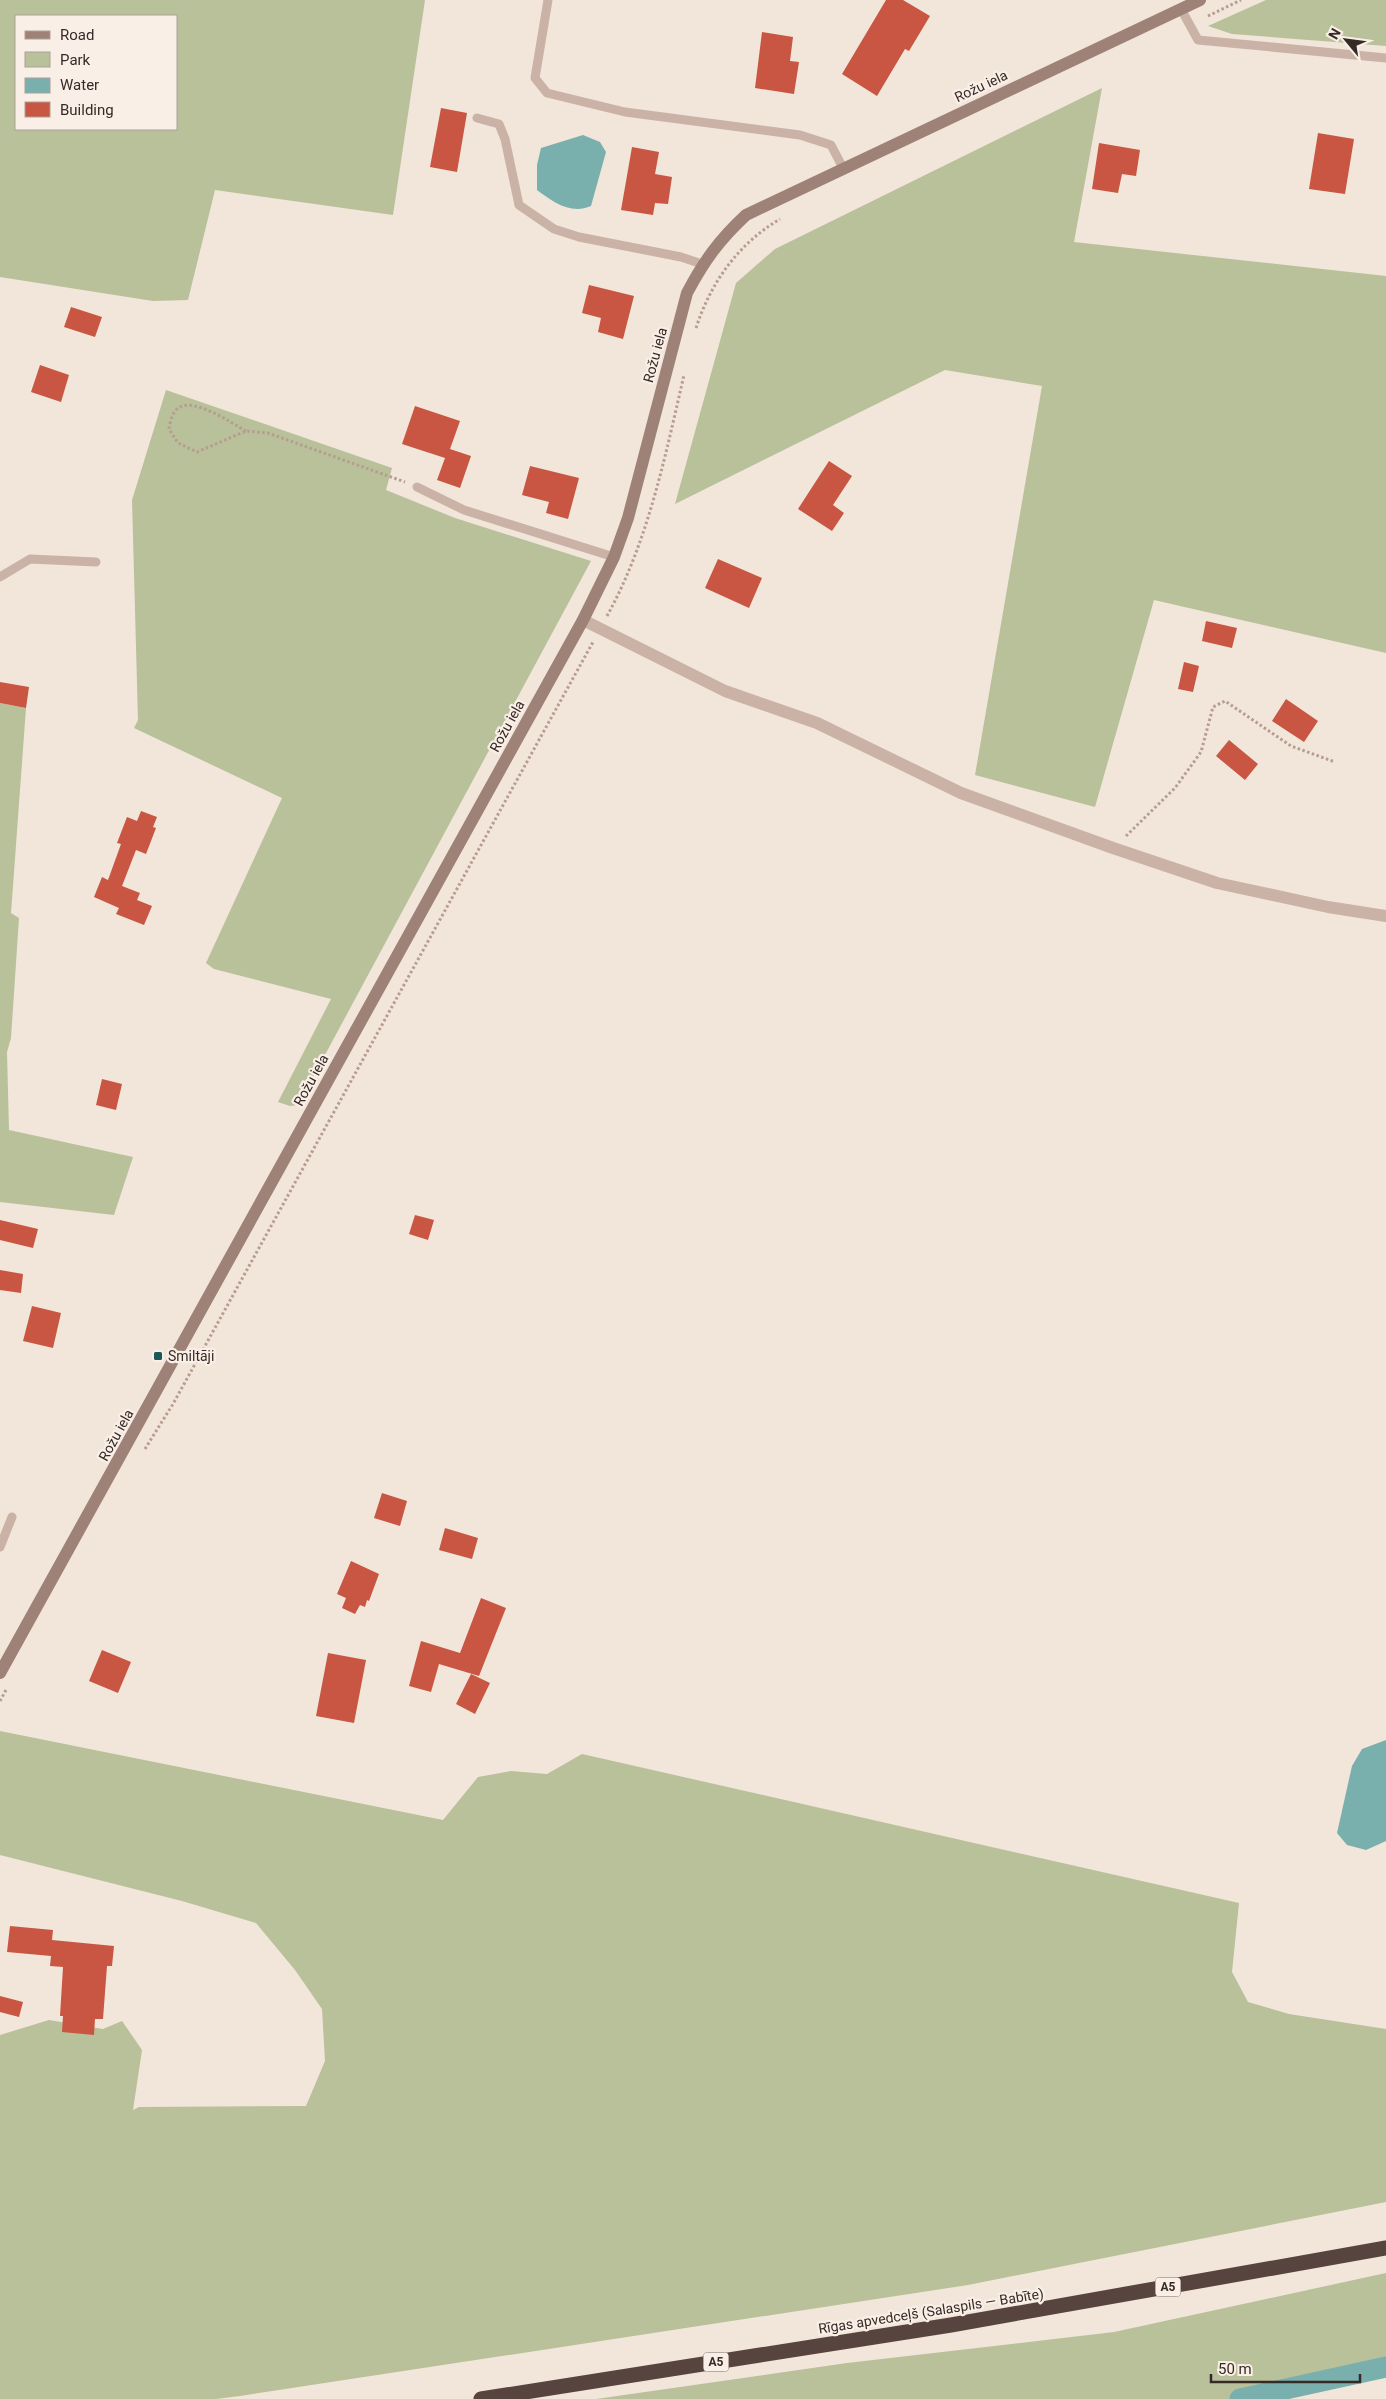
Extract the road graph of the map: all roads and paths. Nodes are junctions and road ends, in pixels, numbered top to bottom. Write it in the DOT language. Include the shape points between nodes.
graph roads {
  1 [pos="548,0"];
  2 [pos="1200,0"];
  3 [pos="1241,0"];
  4 [pos="1182,9"];
  5 [pos="1190,25"];
  6 [pos="1386,58"];
  7 [pos="477,118"];
  8 [pos="843,168"];
  9 [pos="784,216"];
  10 [pos="702,264"];
  11 [pos="695,331"];
  12 [pos="686,367"];
  13 [pos="246,431"];
  14 [pos="417,487"];
  15 [pos="614,557"];
  16 [pos="96,562"];
  17 [pos="0,577"];
  18 [pos="583,620"];
  19 [pos="600,629"];
  20 [pos="1335,762"];
  21 [pos="1113,848"];
  22 [pos="1386,916"];
  23 [pos="142,1453"];
  24 [pos="12,1516"];
  25 [pos="0,1546"];
  26 [pos="0,1673"];
  27 [pos="10,1683"];
  28 [pos="0,1701"];
  29 [pos="1386,2248"];
  30 [pos="481,2399"];
  1 -- 8 [label="lane" via="535,78 546,93 625,112 800,135 831,145"];
  2 -- 4 [label="street, Rožu iela"];
  3 -- 5 [label="path"];
  4 -- 5 [label="lane"];
  4 -- 8 [label="street, Rožu iela"];
  5 -- 6 [label="lane" via="1198,40"];
  7 -- 10 [label="lane" via="499,124 519,205 554,229"];
  8 -- 10 [label="street, Rožu iela" via="746,215 721,238"];
  9 -- 11 [label="path" via="761,230 726,268 712,288"];
  10 -- 15 [label="street, Rožu iela" via="687,293 628,518"];
  12 -- 19 [label="path" via="644,531"];
  13 -- 13 [label="path" via="198,452 178,443 169,429 178,408 191,405 212,412"];
  13 -- 14 [label="path" via="268,434"];
  14 -- 15 [label="lane" via="464,510"];
  15 -- 18 [label="street, Rožu iela"];
  16 -- 17 [label="lane" via="30,559"];
  18 -- 19 [label="street"];
  18 -- 26 [label="street, Rožu iela"];
  19 -- 21 [label="street" via="725,691 817,723 961,793"];
  19 -- 23 [label="path" via="173,1404"];
  20 -- 21 [label="path" via="1292,746 1225,701 1213,707 1201,752 1175,788"];
  21 -- 22 [label="street" via="1217,883"];
  24 -- 25 [label="lane"];
  27 -- 28 [label="path"];
  29 -- 30 [label="highway, Rīgas apvedceļš (Salaspils — Babīte) / A5" via="951,2325"];
}
